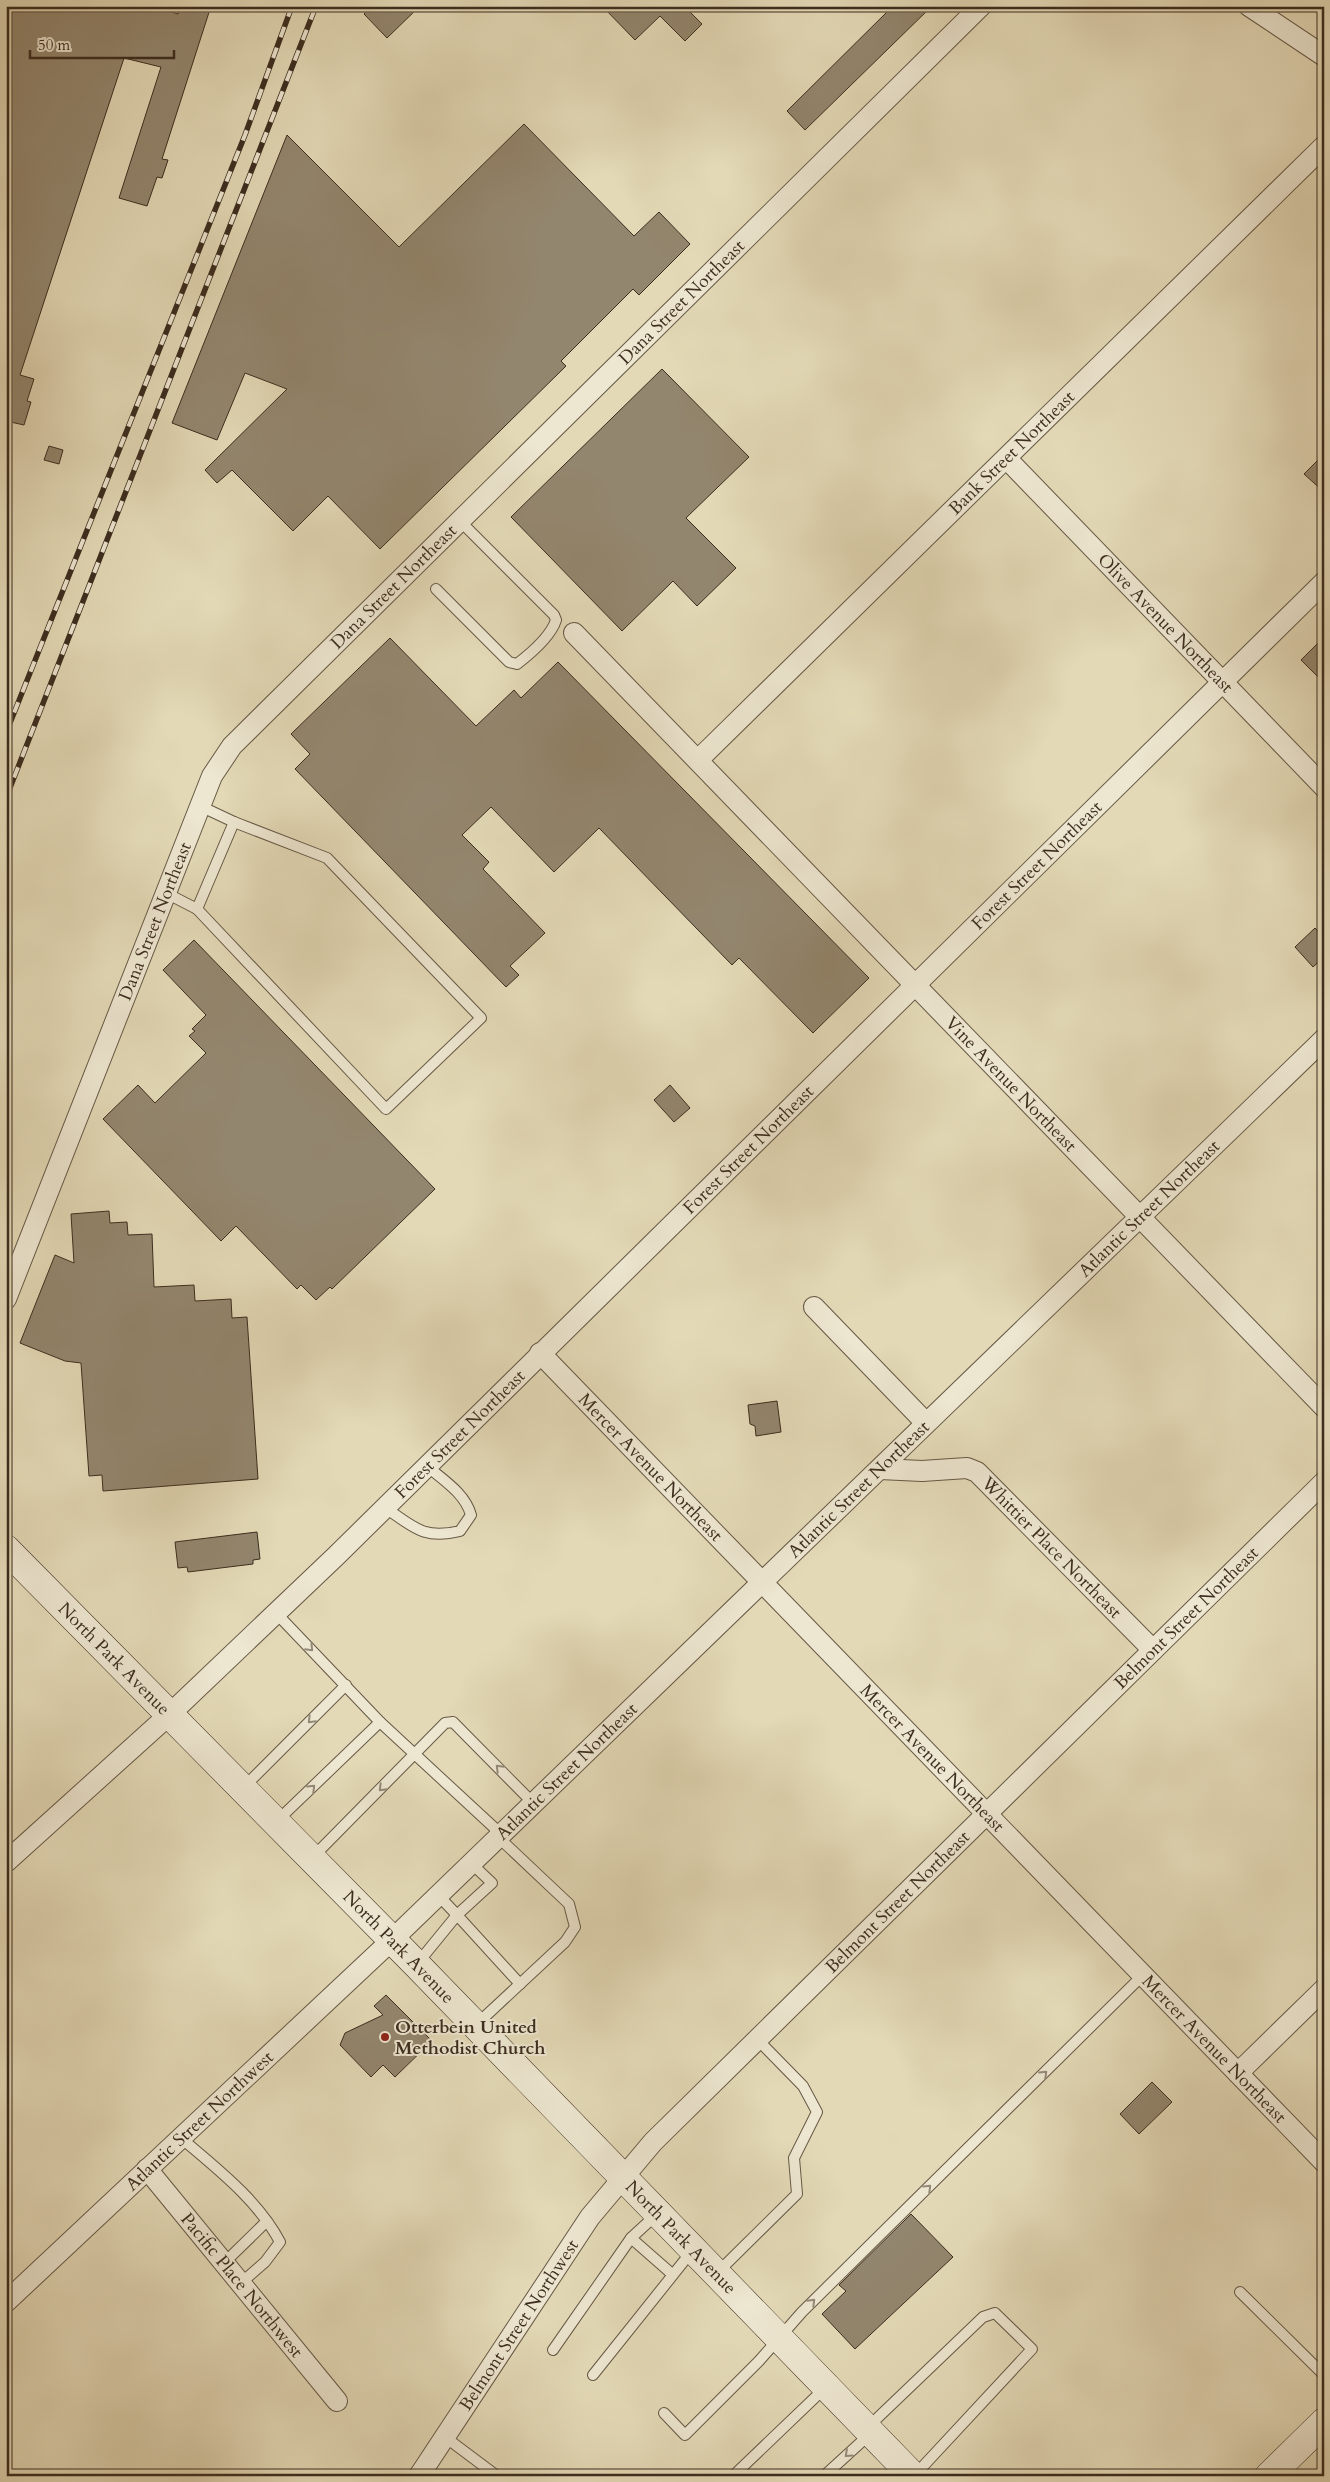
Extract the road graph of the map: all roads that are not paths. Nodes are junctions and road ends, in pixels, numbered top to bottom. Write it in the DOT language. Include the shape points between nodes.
graph roads {
  1 [pos="981,6"];
  2 [pos="1253,7"];
  3 [pos="1324,56"];
  4 [pos="1324,146"];
  5 [pos="1006,459"];
  6 [pos="459,520"];
  7 [pos="1324,582"];
  8 [pos="436,589"];
  9 [pos="574,634"];
  10 [pos="1222,682"];
  11 [pos="698,760"];
  12 [pos="1324,786"];
  13 [pos="200,806"];
  14 [pos="234,822"];
  15 [pos="166,894"];
  16 [pos="196,909"];
  17 [pos="914,984"];
  18 [pos="1324,1039"];
  19 [pos="1139,1217"];
  20 [pos="6,1299"];
  21 [pos="814,1307"];
  22 [pos="540,1353"];
  23 [pos="1324,1407"];
  24 [pos="926,1423"];
  25 [pos="426,1466"];
  26 [pos="880,1469"];
  27 [pos="1324,1482"];
  28 [pos="384,1507"];
  29 [pos="6,1549"];
  30 [pos="762,1581"];
  31 [pos="276,1613"];
  32 [pos="1153,1650"];
  33 [pos="346,1685"];
  34 [pos="170,1714"];
  35 [pos="380,1722"];
  36 [pos="416,1753"];
  37 [pos="243,1788"];
  38 [pos="533,1803"];
  39 [pos="986,1813"];
  40 [pos="276,1822"];
  41 [pos="500,1835"];
  42 [pos="312,1858"];
  43 [pos="6,1862"];
  44 [pos="471,1863"];
  45 [pos="438,1895"];
  46 [pos="457,1915"];
  47 [pos="392,1940"];
  48 [pos="416,1964"];
  49 [pos="1143,1975"];
  50 [pos="520,1984"];
  51 [pos="1324,1989"];
  52 [pos="476,2025"];
  53 [pos="757,2038"];
  54 [pos="1238,2073"];
  55 [pos="181,2138"];
  56 [pos="1324,2162"];
  57 [pos="148,2169"];
  58 [pos="624,2177"];
  59 [pos="659,2212"];
  60 [pos="266,2222"];
  61 [pos="631,2238"];
  62 [pos="694,2249"];
  63 [pos="224,2262"];
  64 [pos="717,2273"];
  65 [pos="672,2274"];
  66 [pos="241,2283"];
  67 [pos="1240,2292"];
  68 [pos="6,2302"];
  69 [pos="779,2337"];
  70 [pos="553,2350"];
  71 [pos="1324,2375"];
  72 [pos="592,2376"];
  73 [pos="826,2386"];
  74 [pos="338,2401"];
  75 [pos="664,2413"];
  76 [pos="1324,2422"];
  77 [pos="869,2430"];
  78 [pos="445,2436"];
  79 [pos="419,2476"];
  80 [pos="498,2476"];
  81 [pos="732,2476"];
  82 [pos="824,2476"];
  83 [pos="914,2476"];
  84 [pos="1269,2476"];
  1 -- 6 [label="street, Dana Street Northeast"];
  2 -- 3 [label="street"];
  4 -- 5 [label="street, Bank Street Northeast"];
  5 -- 10 [label="street, Olive Avenue Northeast"];
  5 -- 11 [label="street, Bank Street Northeast"];
  6 -- 8 [label="lane" via="554,614 554,627 524,659 517,664 509,662"];
  6 -- 13 [label="street, Dana Street Northeast" via="236,740 212,776"];
  7 -- 10 [label="street, Forest Street Northeast"];
  9 -- 11 [label="street, Vine Avenue Northeast"];
  10 -- 12 [label="street, Olive Avenue Northeast"];
  10 -- 17 [label="street, Forest Street Northeast"];
  11 -- 17 [label="street, Vine Avenue Northeast"];
  13 -- 14 [label="lane"];
  13 -- 15 [label="street, Dana Street Northeast"];
  14 -- 16 [label="lane"];
  14 -- 16 [label="lane" via="327,858 481,1018 386,1109"];
  15 -- 16 [label="lane"];
  15 -- 20 [label="street, Dana Street Northeast"];
  17 -- 19 [label="street, Vine Avenue Northeast"];
  17 -- 22 [label="street, Forest Street Northeast"];
  18 -- 19 [label="street, Atlantic Street Northeast"];
  19 -- 23 [label="street, Vine Avenue Northeast"];
  19 -- 24 [label="street, Atlantic Street Northeast"];
  21 -- 24 [label="street"];
  22 -- 25 [label="street, Forest Street Northeast"];
  22 -- 30 [label="street, Mercer Avenue Northeast"];
  24 -- 26 [label="street, Atlantic Street Northeast"];
  25 -- 28 [label="street, Forest Street Northeast"];
  25 -- 28 [label="lane" via="468,1504 471,1515 460,1531 442,1536 420,1532"];
  26 -- 30 [label="street, Atlantic Street Northeast"];
  26 -- 32 [label="street, Whittier Place Northeast" via="967,1468 978,1472"];
  27 -- 32 [label="street, Belmont Street Northeast"];
  28 -- 31 [label="street, Forest Street Northeast"];
  29 -- 34 [label="street, North Park Avenue"];
  30 -- 38 [label="street, Atlantic Street Northeast"];
  30 -- 39 [label="street, Mercer Avenue Northeast"];
  31 -- 33 [label="lane, one-way"];
  31 -- 34 [label="street, Forest Street Northeast"];
  32 -- 39 [label="street, Belmont Street Northeast"];
  33 -- 35 [label="lane"];
  33 -- 37 [label="lane, one-way"];
  34 -- 37 [label="street, North Park Avenue"];
  34 -- 43 [label="street, Forest Street Northeast"];
  35 -- 36 [label="lane"];
  40 -- 35 [label="lane, one-way"];
  38 -- 36 [label="lane, one-way" via="452,1722 446,1722"];
  36 -- 41 [label="lane"];
  36 -- 42 [label="lane, one-way"];
  37 -- 40 [label="street, North Park Avenue"];
  38 -- 41 [label="street, Atlantic Street Northeast"];
  39 -- 49 [label="street, Mercer Avenue Northeast"];
  39 -- 53 [label="street, Belmont Street Northeast"];
  40 -- 42 [label="street, North Park Avenue"];
  41 -- 44 [label="street, Atlantic Street Northeast"];
  41 -- 50 [label="lane" via="569,1904 574,1917 575,1927 565,1942"];
  42 -- 47 [label="street, North Park Avenue"];
  44 -- 45 [label="street, Atlantic Street Northeast"];
  44 -- 46 [label="lane" via="492,1883"];
  45 -- 46 [label="lane"];
  45 -- 47 [label="street, Atlantic Street Northeast"];
  46 -- 48 [label="lane"];
  46 -- 50 [label="lane"];
  47 -- 48 [label="street, North Park Avenue"];
  47 -- 55 [label="street, Atlantic Street Northwest"];
  48 -- 52 [label="street, North Park Avenue"];
  49 -- 54 [label="street, Mercer Avenue Northeast"];
  69 -- 49 [label="lane, one-way"];
  50 -- 52 [label="lane"];
  51 -- 54 [label="street"];
  52 -- 58 [label="street, North Park Avenue"];
  53 -- 58 [label="street, Belmont Street Northeast" via="652,2142"];
  53 -- 64 [label="lane" via="803,2086 817,2112 794,2158 797,2194"];
  54 -- 56 [label="street, Mercer Avenue Northeast"];
  55 -- 57 [label="street, Atlantic Street Northwest"];
  55 -- 60 [label="lane" via="230,2180"];
  57 -- 63 [label="street, Pacific Place Northwest"];
  57 -- 68 [label="street, Atlantic Street Northwest"];
  58 -- 59 [label="street, North Park Avenue"];
  58 -- 78 [label="street, Belmont Street Northwest" via="590,2217"];
  59 -- 61 [label="lane"];
  59 -- 62 [label="street, North Park Avenue"];
  60 -- 63 [label="lane"];
  60 -- 66 [label="lane" via="280,2242 265,2262"];
  61 -- 65 [label="lane"];
  61 -- 70 [label="lane"];
  62 -- 64 [label="street, North Park Avenue"];
  62 -- 65 [label="lane"];
  63 -- 66 [label="street, Pacific Place Northwest"];
  64 -- 69 [label="street, North Park Avenue"];
  65 -- 72 [label="lane"];
  66 -- 74 [label="street, Pacific Place Northwest"];
  67 -- 71 [label="lane"];
  69 -- 73 [label="street, North Park Avenue"];
  69 -- 75 [label="lane" via="685,2435"];
  73 -- 77 [label="street, North Park Avenue"];
  73 -- 81 [label="lane"];
  76 -- 84 [label="street"];
  77 -- 82 [label="lane, one-way"];
  77 -- 83 [label="street, North Park Avenue"];
  77 -- 83 [label="lane" via="983,2317 995,2313 1032,2350"];
  78 -- 79 [label="street, Belmont Street Northwest"];
  78 -- 80 [label="lane"];
}
